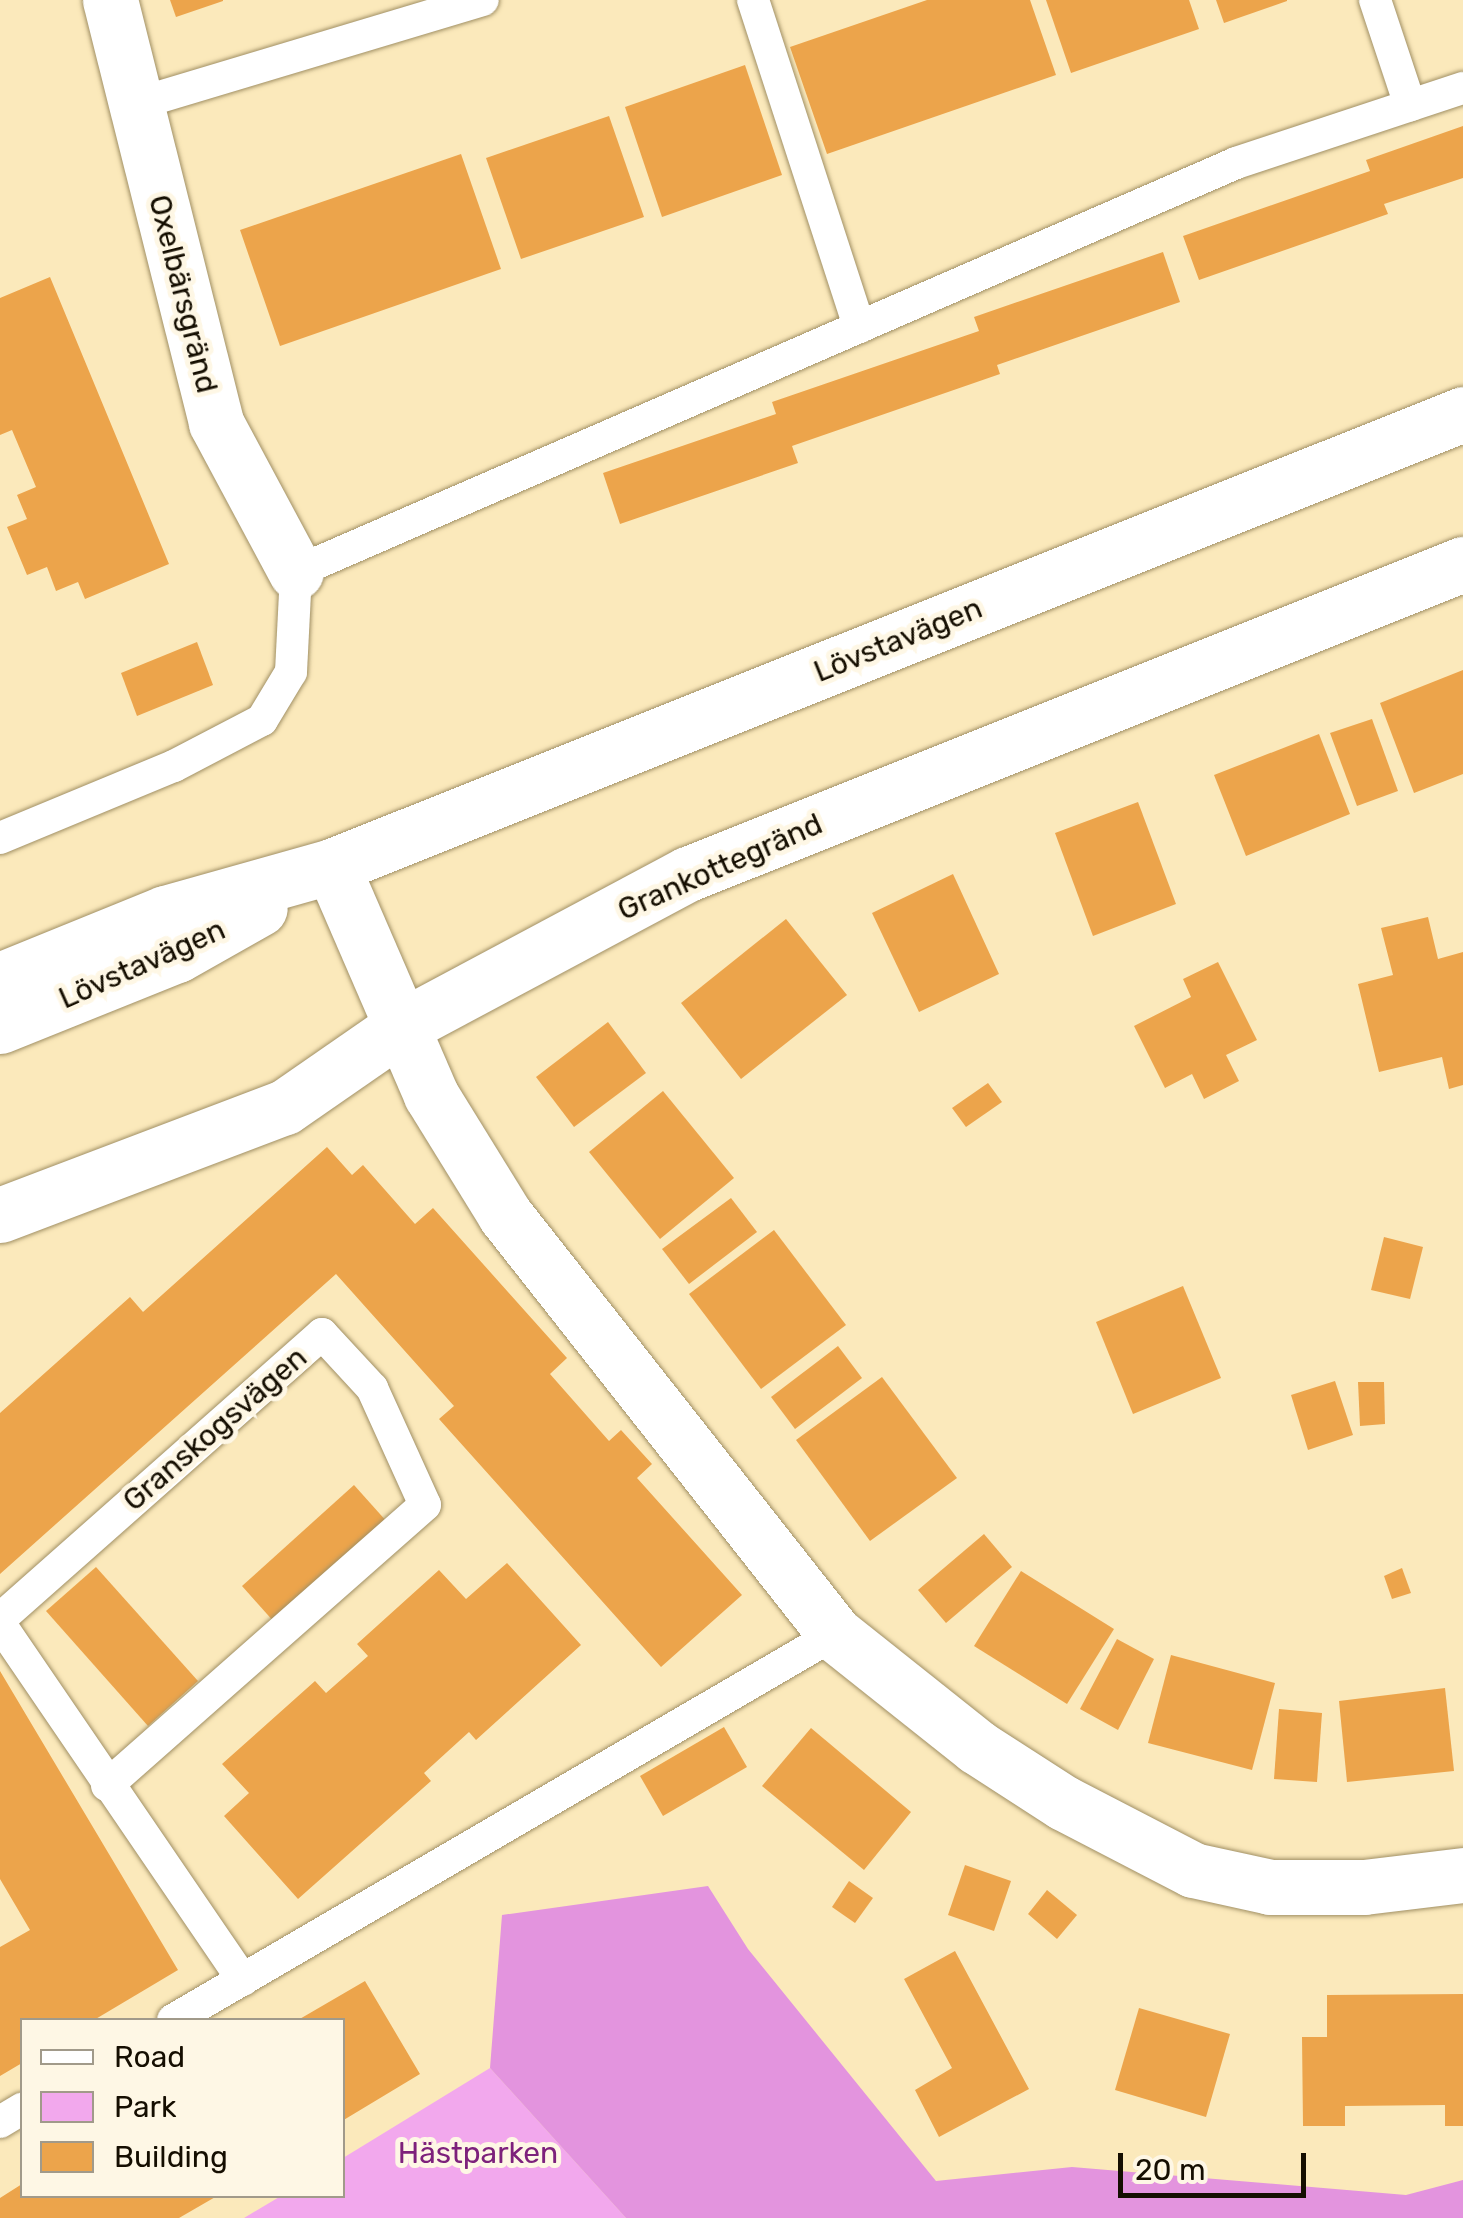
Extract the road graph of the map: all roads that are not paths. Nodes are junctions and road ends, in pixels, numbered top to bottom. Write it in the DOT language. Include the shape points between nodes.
graph roads {
  1 [pos="110,0"];
  2 [pos="483,0"];
  3 [pos="754,0"];
  4 [pos="1375,0"];
  5 [pos="1463,88"];
  6 [pos="136,104"];
  7 [pos="1410,105"];
  8 [pos="859,327"];
  9 [pos="1463,414"];
  10 [pos="1463,564"];
  11 [pos="296,572"];
  12 [pos="0,838"];
  13 [pos="332,866"];
  14 [pos="0,980"];
  15 [pos="0,1026"];
  16 [pos="399,1028"];
  17 [pos="0,1215"];
  18 [pos="0,1621"];
  19 [pos="835,1634"];
  20 [pos="108,1785"];
  21 [pos="1463,1875"];
  22 [pos="242,1980"];
  23 [pos="176,2018"];
  1 -- 6 [label="street, Oxelbärsgränd"];
  2 -- 6 [label="lane"];
  3 -- 8 [label="lane"];
  4 -- 7 [label="lane"];
  5 -- 7 [label="lane"];
  6 -- 11 [label="street, Oxelbärsgränd" via="216,423"];
  7 -- 8 [label="lane" via="1236,163"];
  8 -- 11 [label="lane"];
  9 -- 13 [label="street, Lövstavägen"];
  10 -- 16 [label="street, Grankottegränd" via="688,874"];
  11 -- 12 [label="lane" via="290,672 262,720 174,766"];
  13 -- 14 [label="street, Lövstavägen" via="165,913"];
  13 -- 15 [label="street, Lövstavägen" via="178,955"];
  13 -- 16 [label="street"];
  16 -- 17 [label="street, Grankottegränd" via="285,1106"];
  16 -- 19 [label="street" via="431,1096 505,1215"];
  18 -- 20 [label="lane, Granskogsvägen"];
  18 -- 20 [label="lane, Granskogsvägen" via="322,1334 372,1388 425,1505"];
  19 -- 21 [label="street" via="977,1747 1064,1803 1193,1870 1270,1887 1364,1887"];
  19 -- 22 [label="lane"];
  20 -- 22 [label="lane, Granskogsvägen"];
  22 -- 23 [label="lane"];
}
